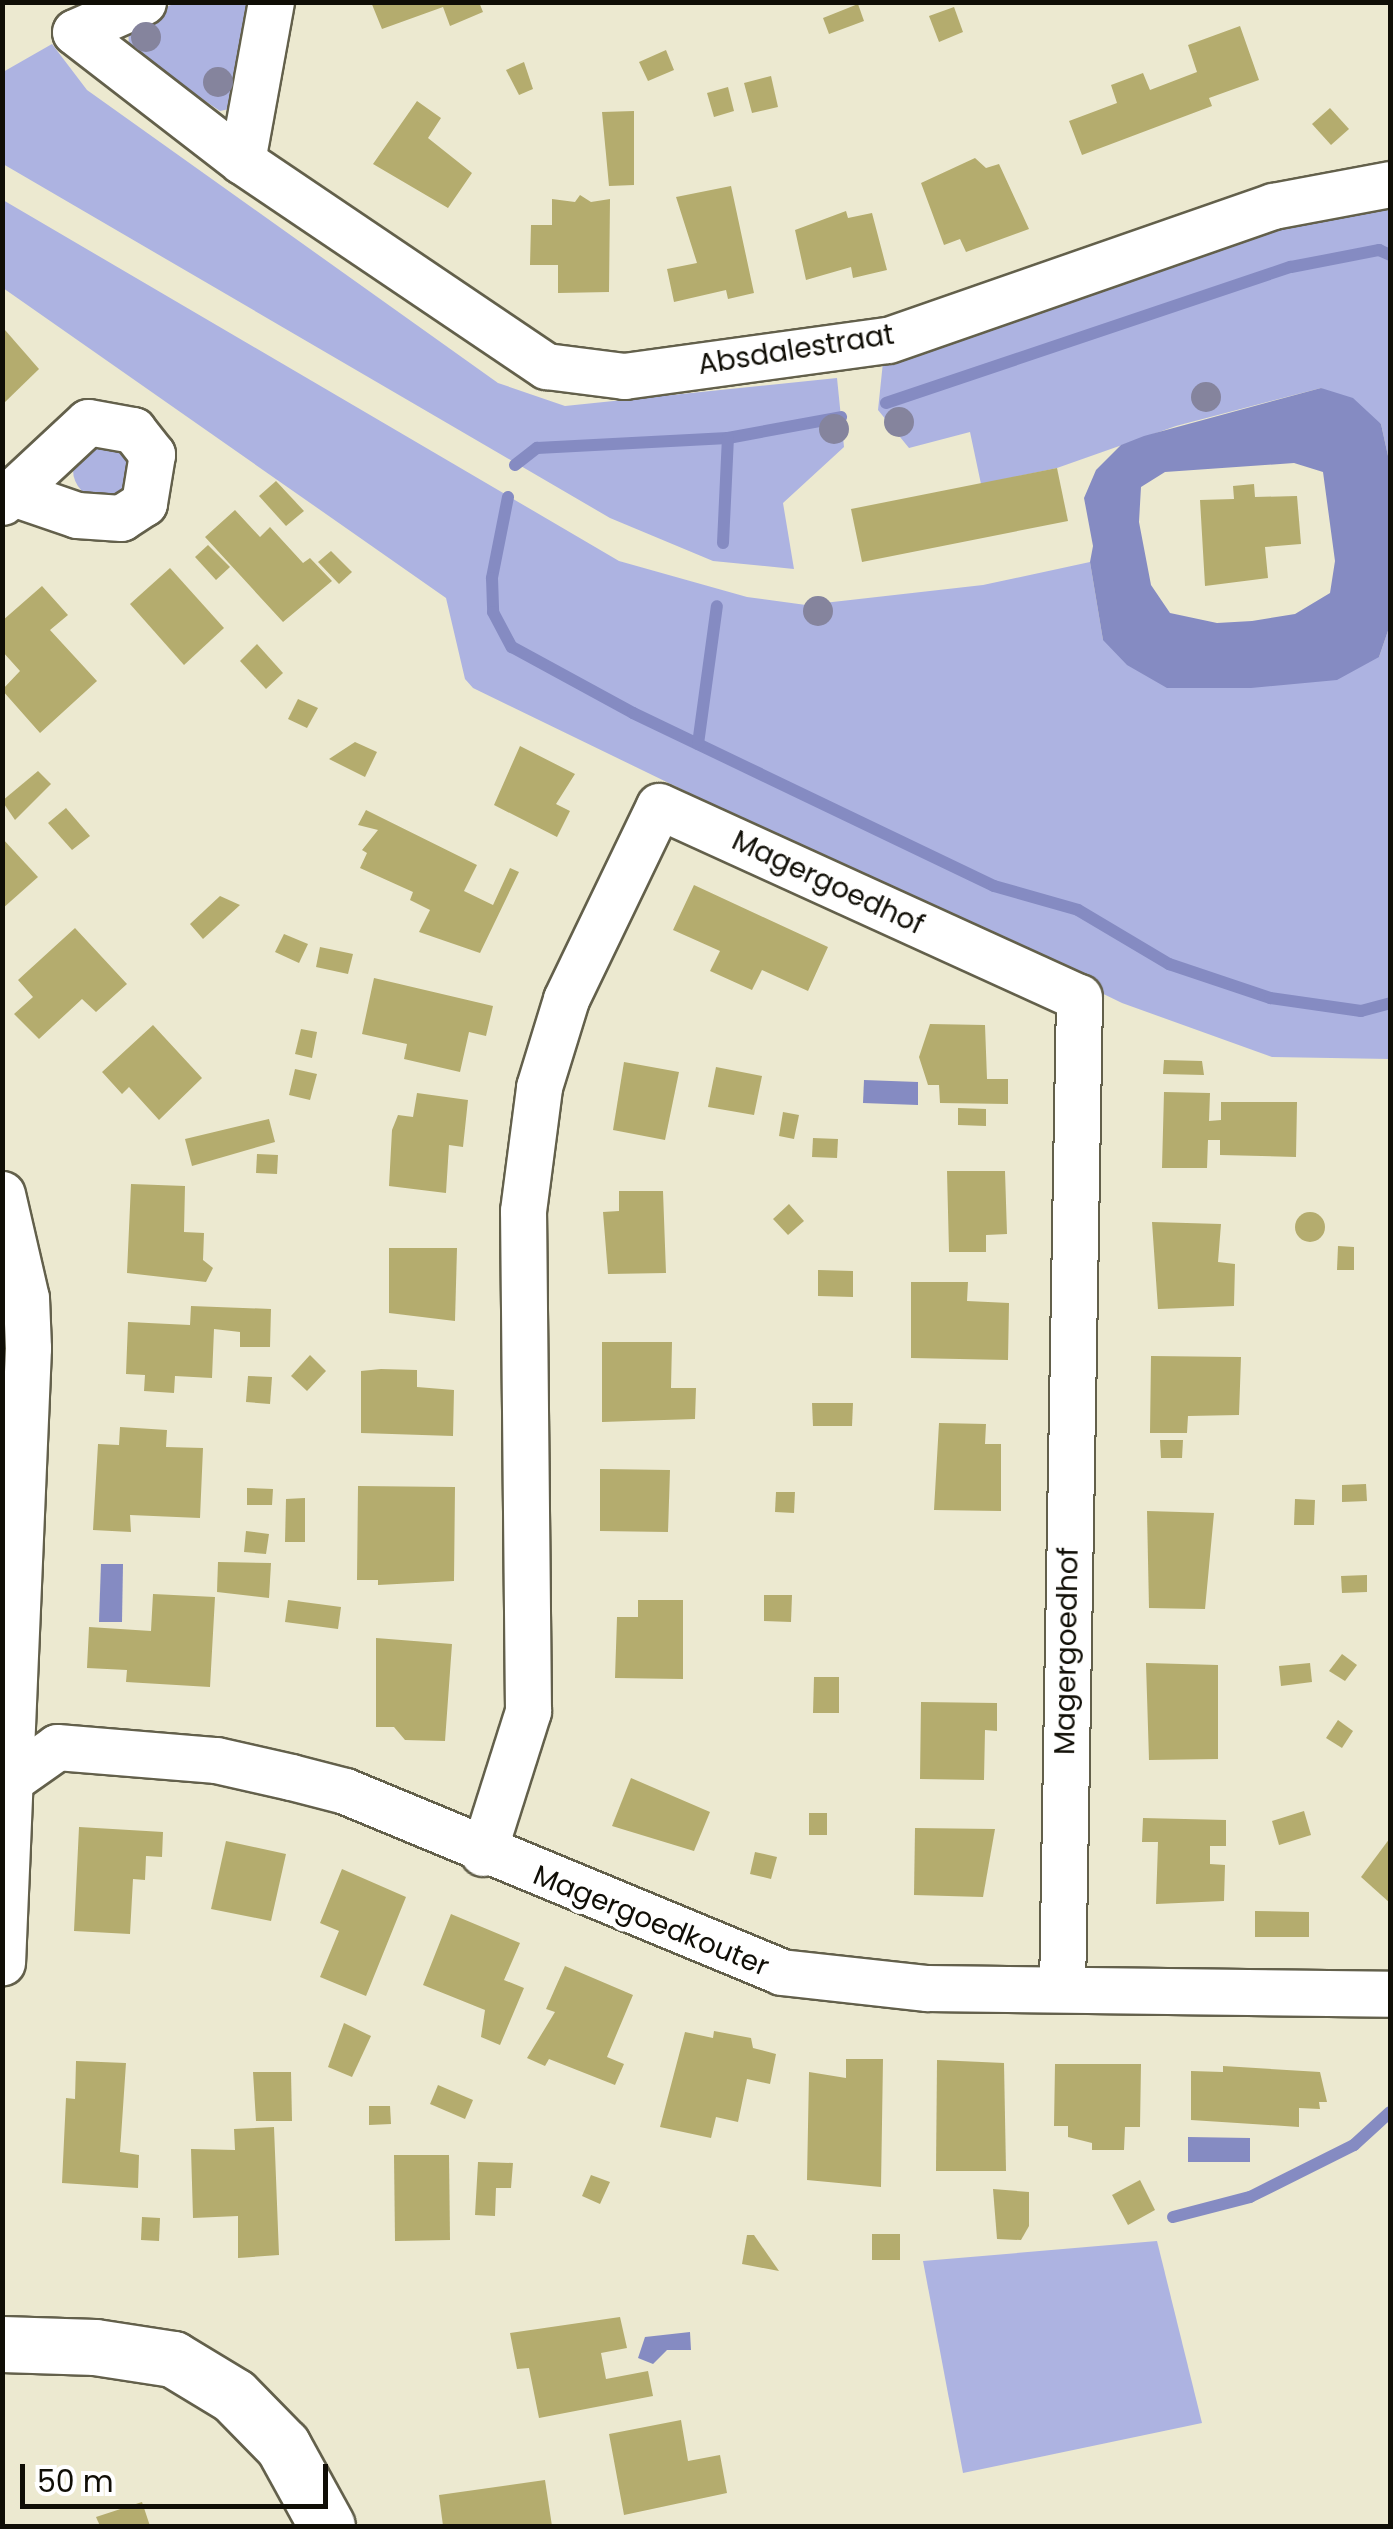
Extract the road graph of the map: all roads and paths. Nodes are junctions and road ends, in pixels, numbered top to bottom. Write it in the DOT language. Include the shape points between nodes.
graph roads {
  1 [pos="144,2"];
  2 [pos="272,2"];
  3 [pos="242,162"];
  4 [pos="1390,184"];
  5 [pos="2,1194"];
  6 [pos="4,1787"];
  7 [pos="482,1853"];
  8 [pos="2,1962"];
  9 [pos="1062,1987"];
  10 [pos="1390,1994"];
  11 [pos="2,2344"];
  12 [pos="327,2526"];
  1 -- 3 [label="street, Absdalestraat" via="75,32"];
  2 -- 3 [label="street"];
  3 -- 4 [label="street, Absdalestraat" via="546,366 624,376 888,340 1272,206"];
  5 -- 6 [label="street" via="26,1298 28,1348"];
  6 -- 7 [label="street, Magergoedkouter" via="57,1747 216,1760 345,1791"];
  6 -- 8 [label="street"];
  7 -- 9 [label="street, Magergoedkouter" via="782,1972 927,1988"];
  7 -- 9 [label="street, Magergoedhof" via="528,1710 523,1211 539,1087 566,1000 659,806 1079,997"];
  9 -- 10 [label="street, Magergoedkouter"];
  11 -- 12 [label="street" via="95,2347 172,2359 234,2396 284,2446"];
}
